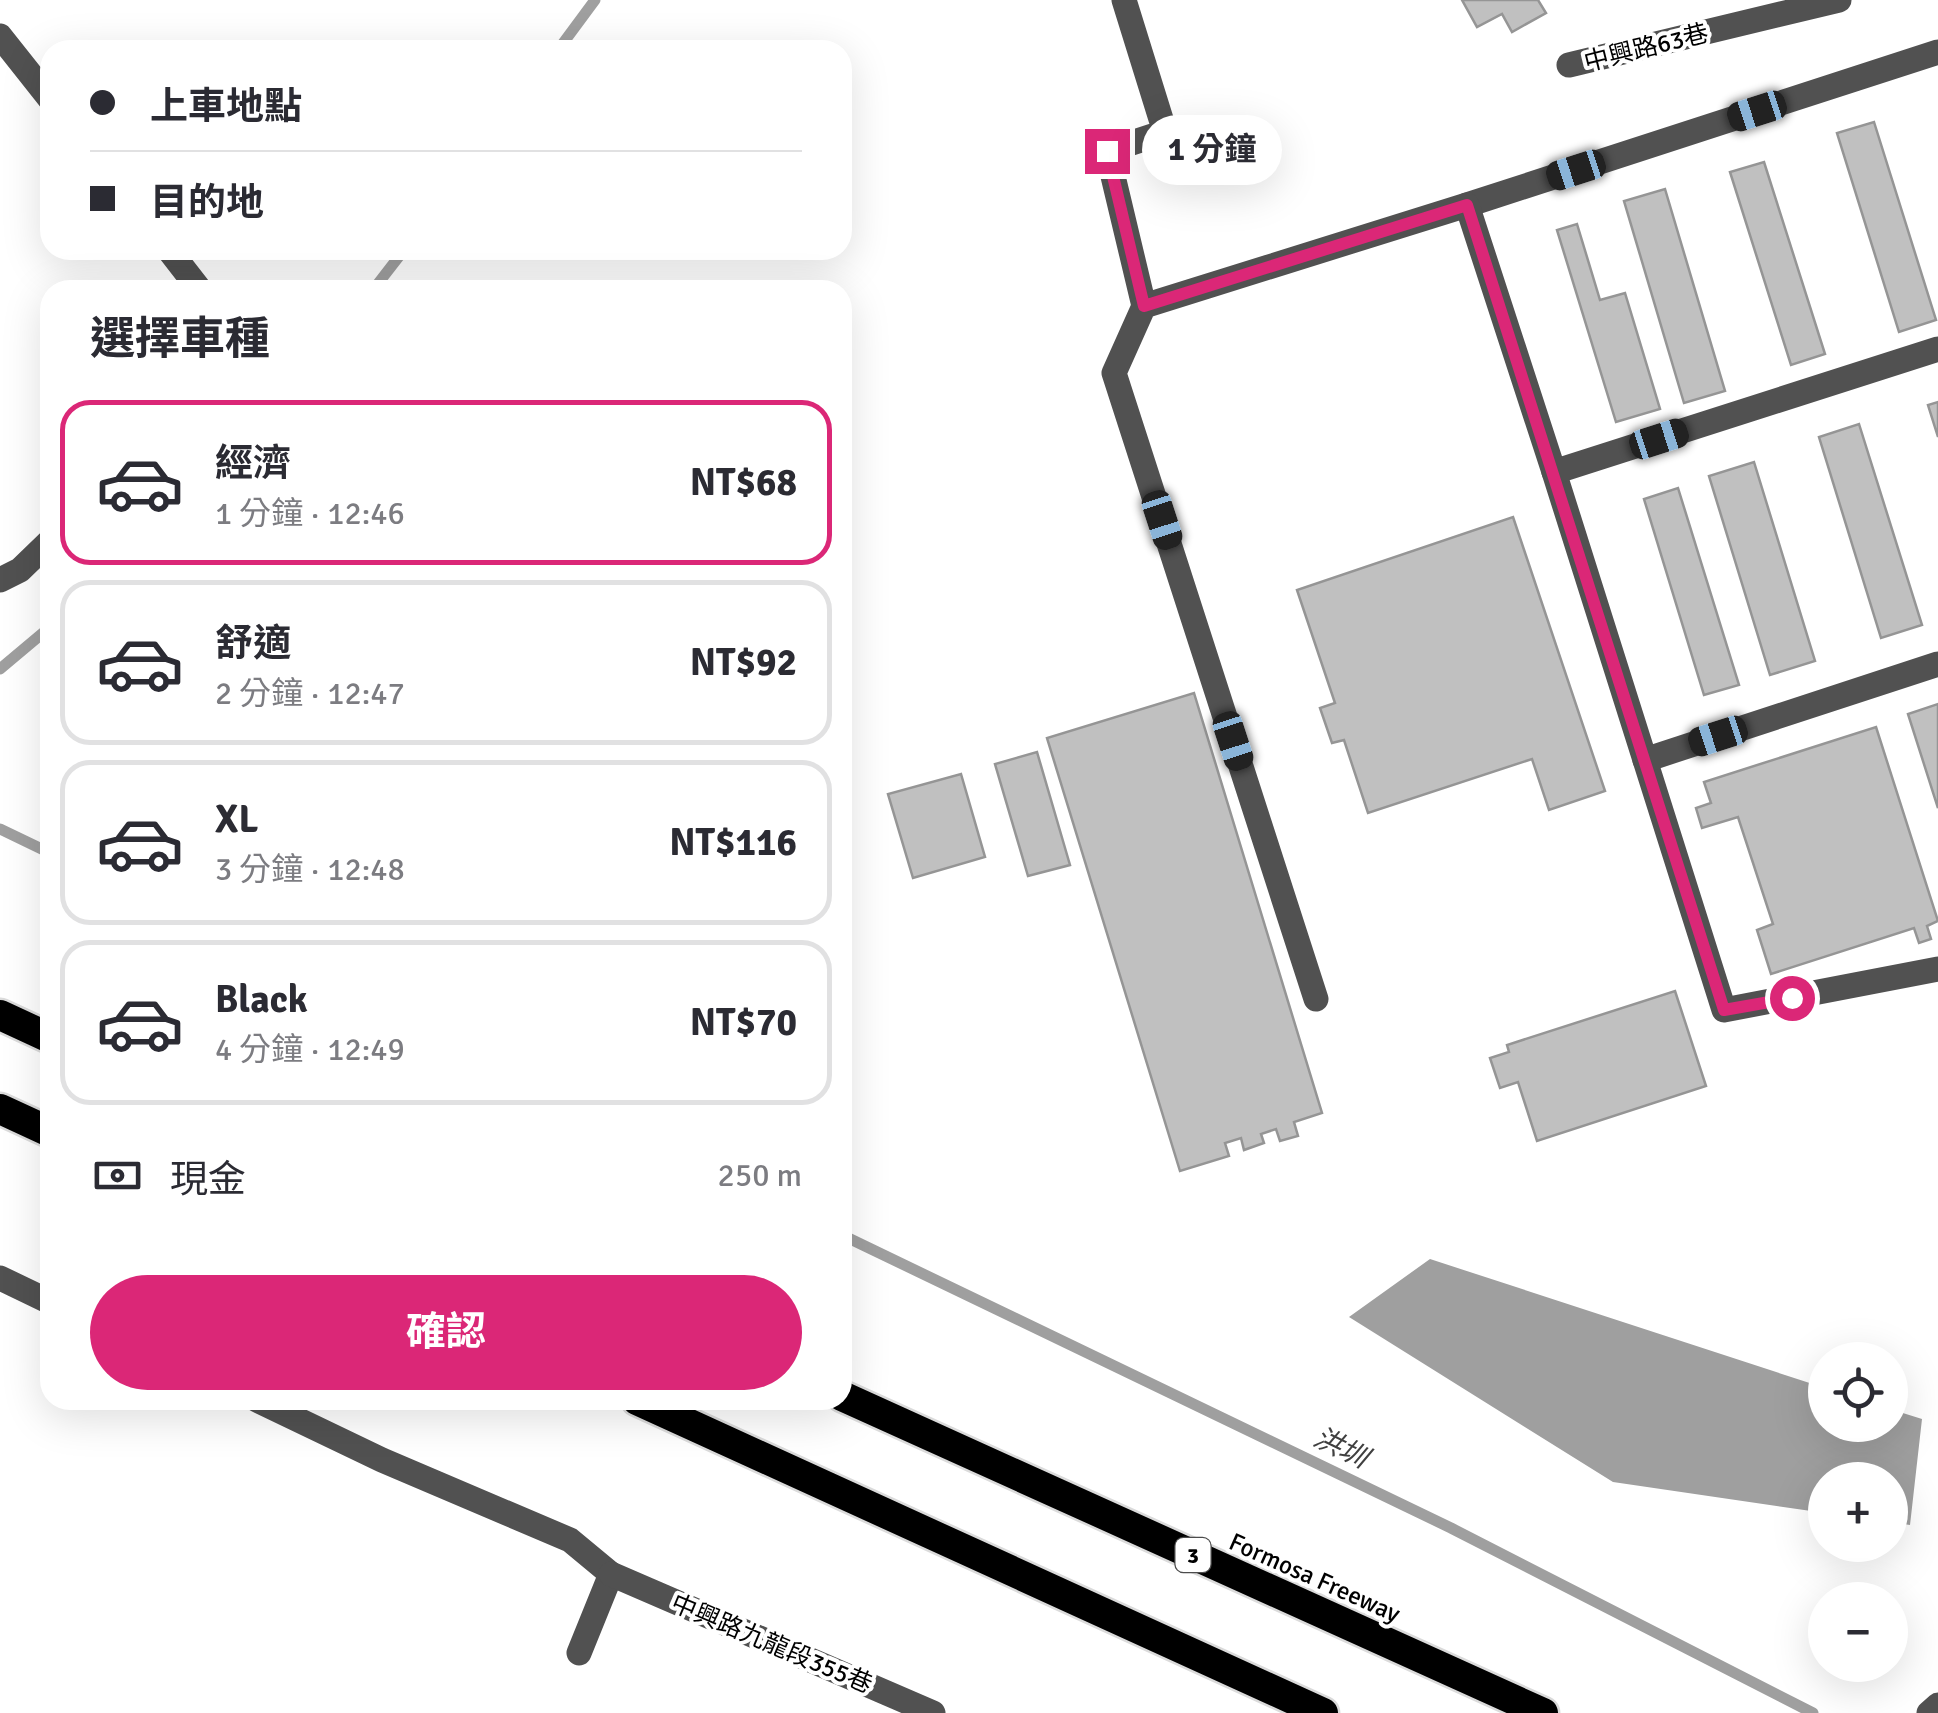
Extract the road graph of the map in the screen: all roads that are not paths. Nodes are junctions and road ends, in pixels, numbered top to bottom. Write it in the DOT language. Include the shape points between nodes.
graph roads {
  1 [pos="1124,0"];
  2 [pos="1839,0"];
  3 [pos="0,36"];
  4 [pos="1938,52"];
  5 [pos="1569,66"];
  6 [pos="40,86"];
  7 [pos="1467,205"];
  8 [pos="177,260"];
  9 [pos="192,280"];
  10 [pos="1144,306"];
  11 [pos="1938,350"];
  12 [pos="1554,472"];
  13 [pos="40,551"];
  14 [pos="0,580"];
  15 [pos="1938,664"];
  16 [pos="1645,760"];
  17 [pos="1938,969"];
  18 [pos="1316,999"];
  19 [pos="0,1015"];
  20 [pos="40,1033"];
  21 [pos="0,1109"];
  22 [pos="40,1127"];
  23 [pos="0,1278"];
  24 [pos="40,1297"];
  25 [pos="852,1401"];
  26 [pos="277,1410"];
  27 [pos="660,1410"];
  28 [pos="610,1574"];
  29 [pos="579,1654"];
  30 [pos="1938,1705"];
  31 [pos="933,1713"];
  32 [pos="1323,1713"];
  33 [pos="1544,1713"];
  34 [pos="1929,1713"];
  1 -- 10 [label="lane" via="1165,132 1107,151"];
  2 -- 5 [label="lane, 中興路63巷"];
  3 -- 6 [label="lane"];
  4 -- 7 [label="lane"];
  7 -- 10 [label="lane"];
  7 -- 12 [label="lane"];
  8 -- 9 [label="lane"];
  10 -- 18 [label="lane" via="1114,373"];
  11 -- 12 [label="lane"];
  12 -- 16 [label="lane"];
  13 -- 14 [label="lane"];
  15 -- 16 [label="lane"];
  16 -- 17 [label="lane" via="1724,1010"];
  19 -- 20 [label="highway"];
  21 -- 22 [label="highway"];
  23 -- 24 [label="lane"];
  25 -- 33 [label="highway, Formosa Freeway / 3"];
  26 -- 28 [label="lane, 中興路九龍段355巷" via="570,1540"];
  27 -- 32 [label="highway"];
  28 -- 29 [label="lane"];
  28 -- 31 [label="lane, 中興路九龍段355巷"];
  30 -- 34 [label="lane"];
}
